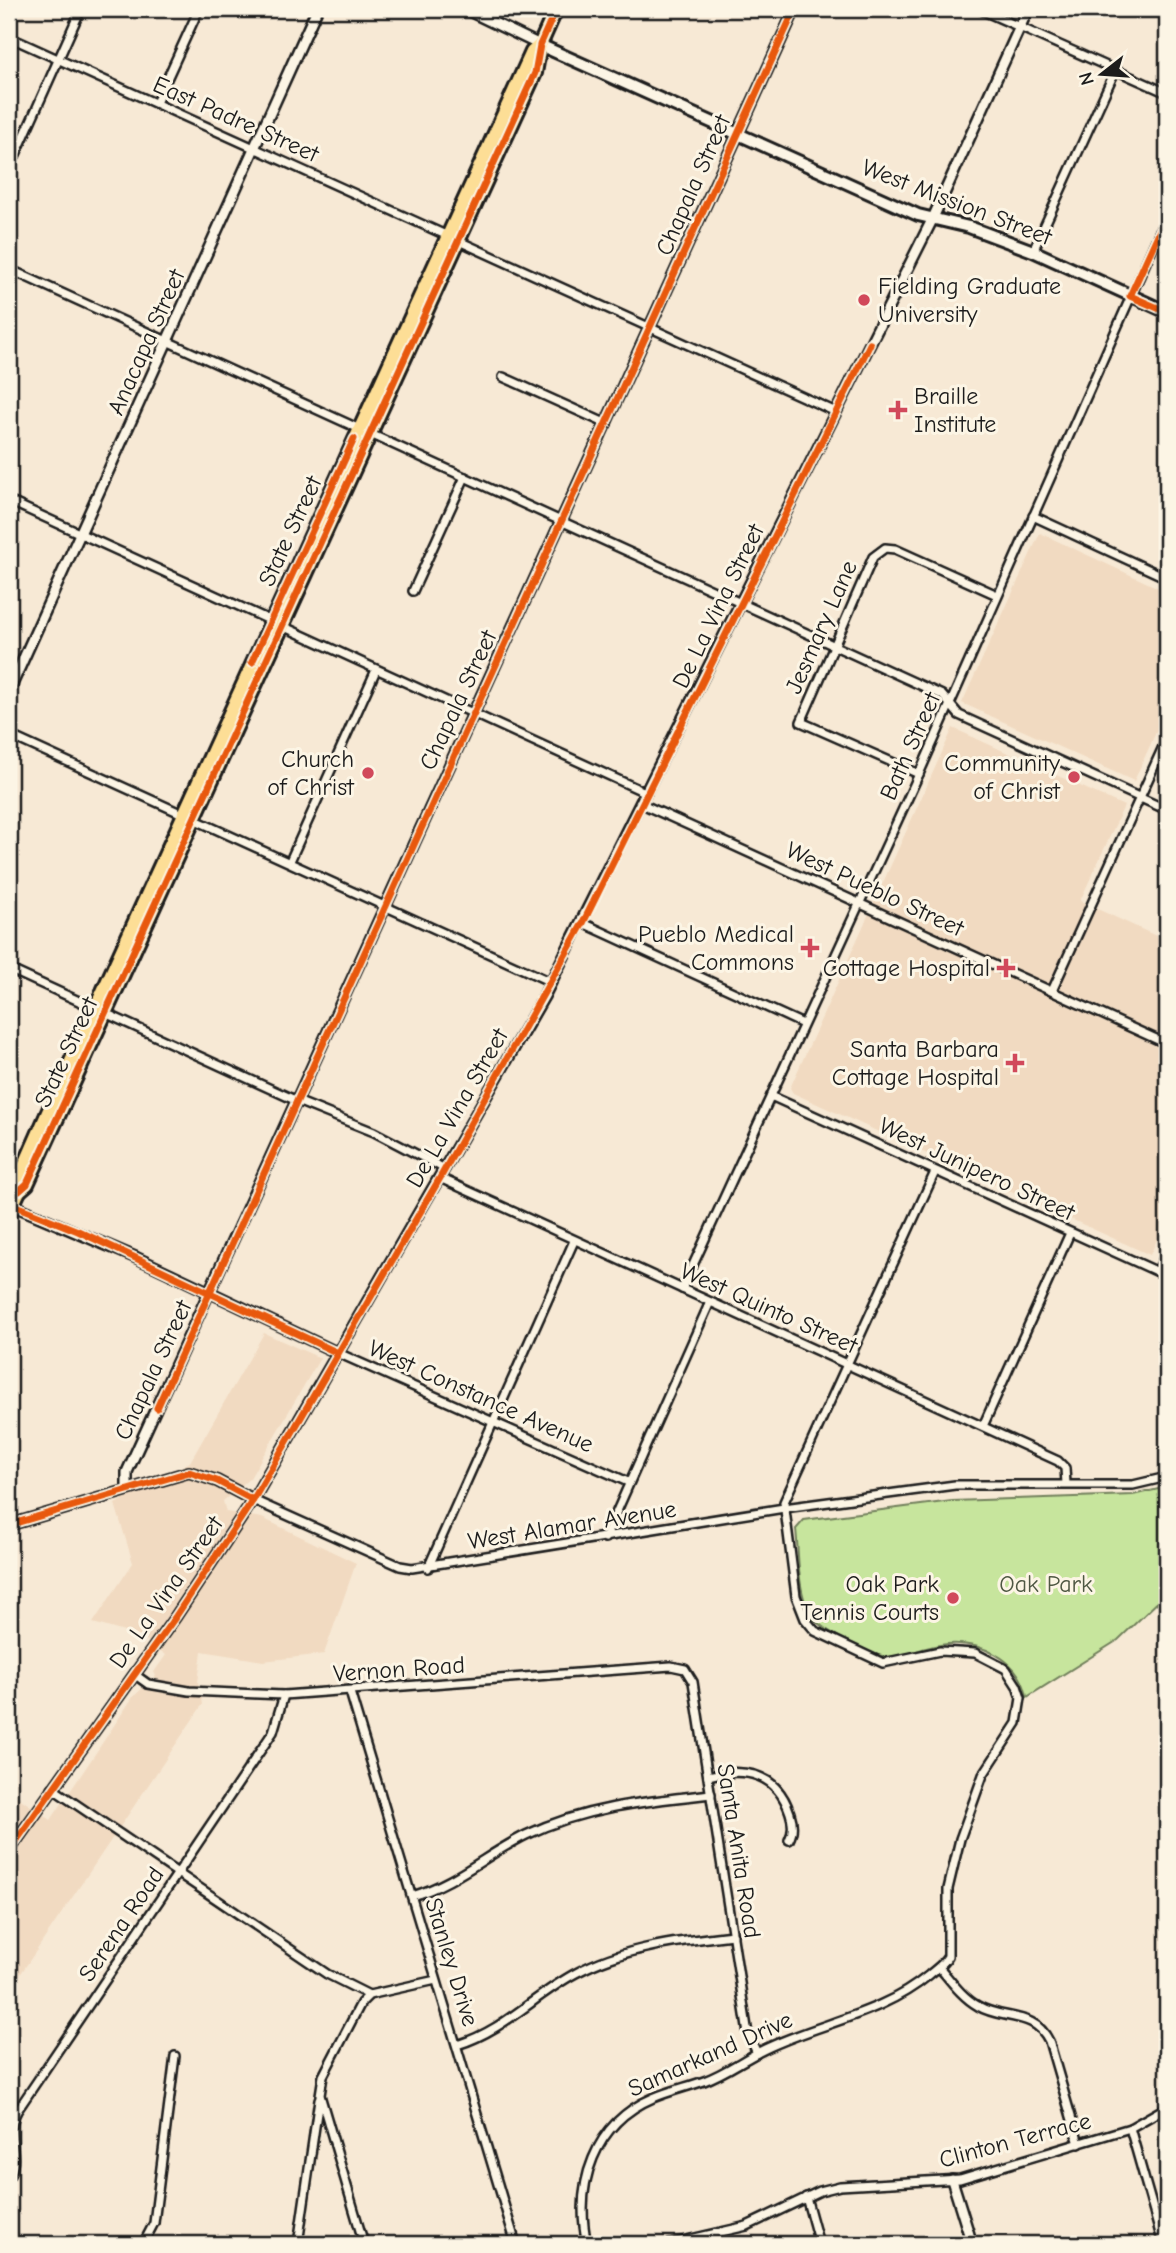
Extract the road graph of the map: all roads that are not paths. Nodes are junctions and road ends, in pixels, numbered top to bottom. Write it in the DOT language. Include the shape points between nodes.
graph roads {
  1 [pos="81,9"];
  2 [pos="200,9"];
  3 [pos="317,9"];
  4 [pos="465,9"];
  5 [pos="556,9"];
  6 [pos="795,9"];
  7 [pos="979,9"];
  8 [pos="1028,9"];
  9 [pos="1019,27"];
  10 [pos="9,37"];
  11 [pos="540,45"];
  12 [pos="59,60"];
  13 [pos="1116,69"];
  14 [pos="1167,93"];
  15 [pos="156,103"];
  16 [pos="737,134"];
  17 [pos="254,147"];
  18 [pos="9,170"];
  19 [pos="1167,215"];
  20 [pos="933,218"];
  21 [pos="452,238"];
  22 [pos="1033,251"];
  23 [pos="9,270"];
  24 [pos="1130,296"];
  25 [pos="1167,312"];
  26 [pos="650,328"];
  27 [pos="167,342"];
  28 [pos="503,377"];
  29 [pos="836,412"];
  30 [pos="607,424"];
  31 [pos="364,430"];
  32 [pos="465,477"];
  33 [pos="9,501"];
  34 [pos="1033,516"];
  35 [pos="562,522"];
  36 [pos="79,534"];
  37 [pos="1167,578"];
  38 [pos="413,591"];
  39 [pos="997,595"];
  40 [pos="741,604"];
  41 [pos="276,624"];
  42 [pos="833,646"];
  43 [pos="376,670"];
  44 [pos="9,691"];
  45 [pos="949,705"];
  46 [pos="473,713"];
  47 [pos="9,734"];
  48 [pos="1167,738"];
  49 [pos="919,775"];
  50 [pos="647,793"];
  51 [pos="1140,798"];
  52 [pos="642,804"];
  53 [pos="1167,810"];
  54 [pos="186,818"];
  55 [pos="290,861"];
  56 [pos="860,903"];
  57 [pos="386,904"];
  58 [pos="583,923"];
  59 [pos="9,969"];
  60 [pos="551,982"];
  61 [pos="1052,991"];
  62 [pos="101,1010"];
  63 [pos="803,1024"];
  64 [pos="1167,1044"];
  65 [pos="771,1096"];
  66 [pos="297,1101"];
  67 [pos="935,1172"];
  68 [pos="442,1174"];
  69 [pos="10,1207"];
  70 [pos="1070,1233"];
  71 [pos="574,1241"];
  72 [pos="1167,1250"];
  73 [pos="1158,1272"];
  74 [pos="1167,1276"];
  75 [pos="682,1289"];
  76 [pos="209,1294"];
  77 [pos="710,1302"];
  78 [pos="338,1353"];
  79 [pos="848,1365"];
  80 [pos="492,1423"];
  81 [pos="983,1426"];
  82 [pos="1167,1477"];
  83 [pos="628,1482"];
  84 [pos="1066,1484"];
  85 [pos="127,1488"];
  86 [pos="253,1500"];
  87 [pos="784,1508"];
  88 [pos="9,1525"];
  89 [pos="605,1538"];
  90 [pos="428,1568"];
  91 [pos="671,1666"];
  92 [pos="134,1674"];
  93 [pos="350,1692"];
  94 [pos="284,1695"];
  95 [pos="708,1776"];
  96 [pos="52,1788"];
  97 [pos="710,1794"];
  98 [pos="789,1840"];
  99 [pos="9,1851"];
  100 [pos="178,1874"];
  101 [pos="412,1896"];
  102 [pos="733,1935"];
  103 [pos="939,1967"];
  104 [pos="436,1980"];
  105 [pos="369,1995"];
  106 [pos="457,2045"];
  107 [pos="757,2053"];
  108 [pos="174,2056"];
  109 [pos="320,2095"];
  110 [pos="1167,2107"];
  111 [pos="1130,2128"];
  112 [pos="1079,2144"];
  113 [pos="9,2177"];
  114 [pos="953,2180"];
  115 [pos="806,2197"];
  116 [pos="1163,2228"];
  117 [pos="144,2244"];
  118 [pos="298,2244"];
  119 [pos="364,2244"];
  120 [pos="516,2244"];
  121 [pos="587,2244"];
  122 [pos="668,2244"];
  123 [pos="819,2244"];
  124 [pos="972,2244"];
  125 [pos="1163,2244"];
  1 -- 12 [label="street"];
  2 -- 15 [label="street"];
  3 -- 17 [label="street, Anacapa Street"];
  4 -- 11 [label="street"];
  5 -- 11 [label="main road, State Street"];
  6 -- 16 [label="street, Chapala Street"];
  7 -- 9 [label="street"];
  8 -- 9 [label="street, De La Vina Street"];
  9 -- 13 [label="street"];
  9 -- 20 [label="street, De La Vina Street"];
  10 -- 12 [label="street, East Padre Street"];
  11 -- 16 [label="main road, West Mission Street"];
  11 -- 21 [label="main road, State Street" via="532,52"];
  12 -- 15 [label="street, East Padre Street"];
  12 -- 18 [label="street"];
  13 -- 14 [label="street"];
  13 -- 22 [label="street"];
  15 -- 17 [label="street, East Padre Street"];
  16 -- 20 [label="main road, West Mission Street"];
  16 -- 26 [label="street, Chapala Street"];
  17 -- 21 [label="street, East Padre Street"];
  17 -- 27 [label="street, Anacapa Street"];
  19 -- 24 [label="street, Bath Street"];
  20 -- 22 [label="main road, West Mission Street"];
  20 -- 29 [label="street, De La Vina Street"];
  21 -- 26 [label="street, East Padre Street"];
  21 -- 31 [label="main road, State Street"];
  22 -- 24 [label="main road, West Mission Street"];
  23 -- 27 [label="street"];
  24 -- 25 [label="main road, West Mission Street"];
  24 -- 34 [label="street, Bath Street"];
  26 -- 29 [label="street, East Padre Street"];
  26 -- 30 [label="street, Chapala Street"];
  27 -- 31 [label="street"];
  27 -- 36 [label="street, Anacapa Street"];
  28 -- 30 [label="street"];
  29 -- 40 [label="street, De La Vina Street"];
  30 -- 35 [label="street, Chapala Street"];
  31 -- 32 [label="street"];
  31 -- 41 [label="main road, State Street"];
  32 -- 35 [label="street"];
  32 -- 38 [label="street"];
  33 -- 36 [label="street"];
  34 -- 37 [label="street"];
  34 -- 39 [label="street, Bath Street"];
  35 -- 40 [label="street"];
  35 -- 46 [label="street, Chapala Street"];
  36 -- 41 [label="street"];
  36 -- 44 [label="street, Anacapa Street"];
  39 -- 42 [label="street, Jesmary Lane" via="885,548 873,557"];
  39 -- 45 [label="street, Bath Street"];
  40 -- 42 [label="street"];
  40 -- 50 [label="street, De La Vina Street"];
  41 -- 43 [label="street"];
  41 -- 54 [label="main road, State Street"];
  42 -- 45 [label="street" via="942,695"];
  42 -- 49 [label="street, Jesmary Lane" via="801,722"];
  43 -- 46 [label="street"];
  43 -- 55 [label="street"];
  45 -- 49 [label="street, Bath Street"];
  45 -- 51 [label="street" via="959,715"];
  46 -- 50 [label="street"];
  46 -- 57 [label="street, Chapala Street"];
  47 -- 54 [label="street"];
  48 -- 51 [label="street"];
  49 -- 56 [label="street, Bath Street"];
  50 -- 52 [label="street, De La Vina Street"];
  51 -- 53 [label="street"];
  51 -- 61 [label="street"];
  52 -- 56 [label="street, West Pueblo Street"];
  52 -- 58 [label="street, De La Vina Street"];
  54 -- 55 [label="street"];
  54 -- 62 [label="main road, State Street"];
  55 -- 57 [label="street"];
  56 -- 61 [label="street, West Pueblo Street"];
  56 -- 63 [label="street, Bath Street"];
  57 -- 60 [label="street"];
  57 -- 66 [label="street, Chapala Street"];
  58 -- 60 [label="street, De La Vina Street"];
  58 -- 63 [label="street"];
  59 -- 62 [label="street, West Quinto Street"];
  60 -- 68 [label="street, De La Vina Street"];
  61 -- 64 [label="street, West Pueblo Street"];
  62 -- 66 [label="street, West Quinto Street"];
  62 -- 69 [label="main road, State Street" via="23,1169"];
  63 -- 65 [label="street, Bath Street"];
  65 -- 67 [label="street, West Junipero Street"];
  65 -- 75 [label="street, Bath Street"];
  66 -- 68 [label="street, West Quinto Street" via="374,1132"];
  66 -- 76 [label="street, Chapala Street"];
  67 -- 70 [label="street, West Junipero Street"];
  67 -- 79 [label="street"];
  68 -- 71 [label="street, West Quinto Street"];
  68 -- 78 [label="street, De La Vina Street"];
  69 -- 76 [label="street, West Constance Avenue" via="78,1231"];
  70 -- 73 [label="street, West Junipero Street"];
  70 -- 81 [label="street"];
  71 -- 75 [label="street, West Quinto Street"];
  71 -- 80 [label="street"];
  72 -- 73 [label="street"];
  73 -- 74 [label="street, West Junipero Street"];
  75 -- 77 [label="street, West Quinto Street"];
  76 -- 78 [label="street, West Constance Avenue"];
  76 -- 85 [label="street, Chapala Street" via="127,1472"];
  77 -- 79 [label="street, West Quinto Street"];
  77 -- 83 [label="street"];
  78 -- 80 [label="street, West Constance Avenue"];
  78 -- 86 [label="street, De La Vina Street"];
  79 -- 81 [label="street, West Quinto Street"];
  79 -- 87 [label="street" via="785,1497"];
  80 -- 83 [label="street, West Constance Avenue"];
  80 -- 90 [label="street"];
  81 -- 84 [label="street, West Quinto Street" via="1062,1464"];
  82 -- 84 [label="street, West Alamar Avenue" via="1133,1485"];
  83 -- 89 [label="street"];
  84 -- 87 [label="street, West Alamar Avenue" via="955,1485"];
  85 -- 86 [label="street, West Alamar Avenue" via="189,1472"];
  85 -- 88 [label="street, West Alamar Avenue"];
  86 -- 90 [label="street, West Alamar Avenue" via="400,1566"];
  86 -- 92 [label="street, De La Vina Street"];
  87 -- 89 [label="street, West Alamar Avenue"];
  87 -- 103 [label="street" via="796,1597 815,1631 883,1663 940,1651 975,1653 1006,1670 1020,1692 1017,1723 983,1775 967,1814 948,1889 949,1954"];
  89 -- 90 [label="street, West Alamar Avenue"];
  91 -- 93 [label="street, Vernon Road"];
  91 -- 95 [label="street, Santa Anita Road" via="685,1669 691,1677"];
  92 -- 94 [label="street, Vernon Road" via="148,1684 175,1689"];
  92 -- 96 [label="street, De La Vina Street"];
  93 -- 94 [label="street, Vernon Road"];
  93 -- 101 [label="street, Stanley Drive"];
  94 -- 100 [label="street, Serena Road" via="273,1732"];
  95 -- 97 [label="street, Santa Anita Road"];
  95 -- 98 [label="street" via="738,1771 768,1779 786,1801 793,1824"];
  96 -- 99 [label="street, De La Vina Street"];
  96 -- 100 [label="street"];
  97 -- 101 [label="street" via="623,1804 562,1821 504,1847 451,1882"];
  97 -- 102 [label="street, Santa Anita Road"];
  100 -- 105 [label="street" via="327,1974"];
  100 -- 113 [label="street, Serena Road" via="16,2111 11,2126 15,2159"];
  101 -- 104 [label="street, Stanley Drive"];
  102 -- 106 [label="street" via="633,1951 592,1965 551,1988 492,2032"];
  102 -- 107 [label="street, Santa Anita Road" via="748,2034"];
  103 -- 107 [label="street, Samarkand Drive" via="890,2002"];
  103 -- 112 [label="street" via="976,2005 1029,2020 1043,2031"];
  104 -- 105 [label="street"];
  104 -- 106 [label="street, Stanley Drive"];
  105 -- 109 [label="street" via="323,2077"];
  106 -- 120 [label="street, Stanley Drive"];
  107 -- 121 [label="street, Samarkand Drive" via="705,2081 653,2098 616,2122 596,2149 585,2180 582,2215"];
  108 -- 117 [label="street" via="154,2223"];
  109 -- 118 [label="street"];
  109 -- 119 [label="street"];
  110 -- 111 [label="street, Clinton Terrace"];
  111 -- 112 [label="street, Clinton Terrace"];
  111 -- 116 [label="street"];
  112 -- 114 [label="street, Clinton Terrace"];
  114 -- 115 [label="street, Clinton Terrace" via="840,2186"];
  114 -- 124 [label="street"];
  115 -- 122 [label="street, Clinton Terrace" via="747,2226"];
  115 -- 123 [label="street"];
  116 -- 125 [label="street"];
}
